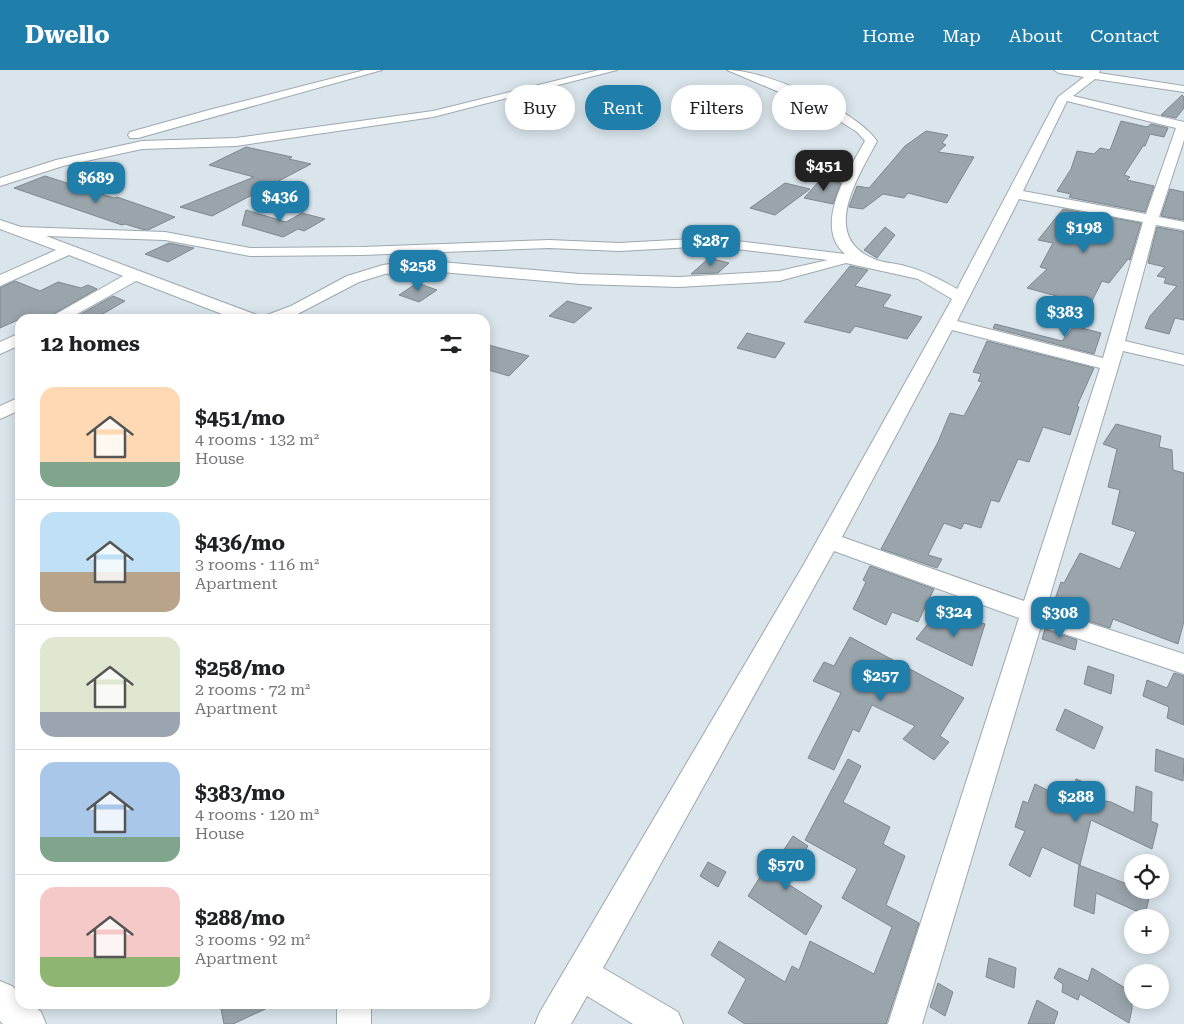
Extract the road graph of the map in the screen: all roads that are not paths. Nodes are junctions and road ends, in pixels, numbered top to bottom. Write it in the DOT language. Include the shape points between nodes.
graph roads {
  1 [pos="377,70"];
  2 [pos="612,70"];
  3 [pos="732,70"];
  4 [pos="1059,70"];
  5 [pos="1094,72"];
  6 [pos="1178,85"];
  7 [pos="1064,97"];
  8 [pos="1183,125"];
  9 [pos="60,162"];
  10 [pos="0,182"];
  11 [pos="1016,194"];
  12 [pos="1151,219"];
  13 [pos="0,225"];
  14 [pos="1184,226"];
  15 [pos="21,231"];
  16 [pos="71,249"];
  17 [pos="874,264"];
  18 [pos="134,276"];
  19 [pos="0,281"];
  20 [pos="961,298"];
  21 [pos="65,314"];
  22 [pos="237,314"];
  23 [pos="285,314"];
  24 [pos="948,324"];
  25 [pos="15,341"];
  26 [pos="0,349"];
  27 [pos="1113,355"];
  28 [pos="1184,360"];
  29 [pos="15,406"];
  30 [pos="0,413"];
  31 [pos="828,540"];
  32 [pos="1034,614"];
  33 [pos="1184,664"];
  34 [pos="581,974"];
  35 [pos="0,998"];
  36 [pos="354,1009"];
  37 [pos="29,1024"];
  38 [pos="354,1024"];
  39 [pos="552,1024"];
  40 [pos="666,1024"];
  41 [pos="904,1024"];
  1 -- 9 [label="street" via="213,112 91,148"];
  2 -- 9 [label="street" via="433,114 236,142 158,143"];
  3 -- 17 [label="street" via="819,104 864,131 871,141 843,202 837,226 844,245"];
  4 -- 5 [label="street"];
  5 -- 6 [label="street"];
  5 -- 7 [label="street"];
  7 -- 8 [label="street"];
  7 -- 11 [label="street"];
  8 -- 12 [label="street"];
  9 -- 10 [label="street"];
  11 -- 12 [label="street"];
  11 -- 20 [label="street"];
  12 -- 14 [label="street"];
  12 -- 27 [label="street"];
  13 -- 15 [label="street"];
  15 -- 16 [label="street"];
  15 -- 17 [label="street" via="165,236 250,252 549,244 619,247 711,242"];
  16 -- 18 [label="street"];
  16 -- 19 [label="street"];
  17 -- 20 [label="street" via="924,276"];
  17 -- 23 [label="street" via="837,262 779,276 679,282 580,279 418,265 353,279"];
  18 -- 21 [label="street"];
  18 -- 22 [label="street"];
  20 -- 24 [label="street"];
  24 -- 27 [label="street"];
  24 -- 31 [label="street"];
  25 -- 26 [label="street"];
  27 -- 28 [label="street"];
  27 -- 32 [label="street"];
  29 -- 30 [label="street"];
  31 -- 32 [label="street"];
  31 -- 34 [label="street"];
  32 -- 33 [label="street"];
  32 -- 41 [label="street"];
  34 -- 39 [label="street"];
  34 -- 40 [label="street"];
  35 -- 37 [label="street"];
  36 -- 38 [label="street"];
}
